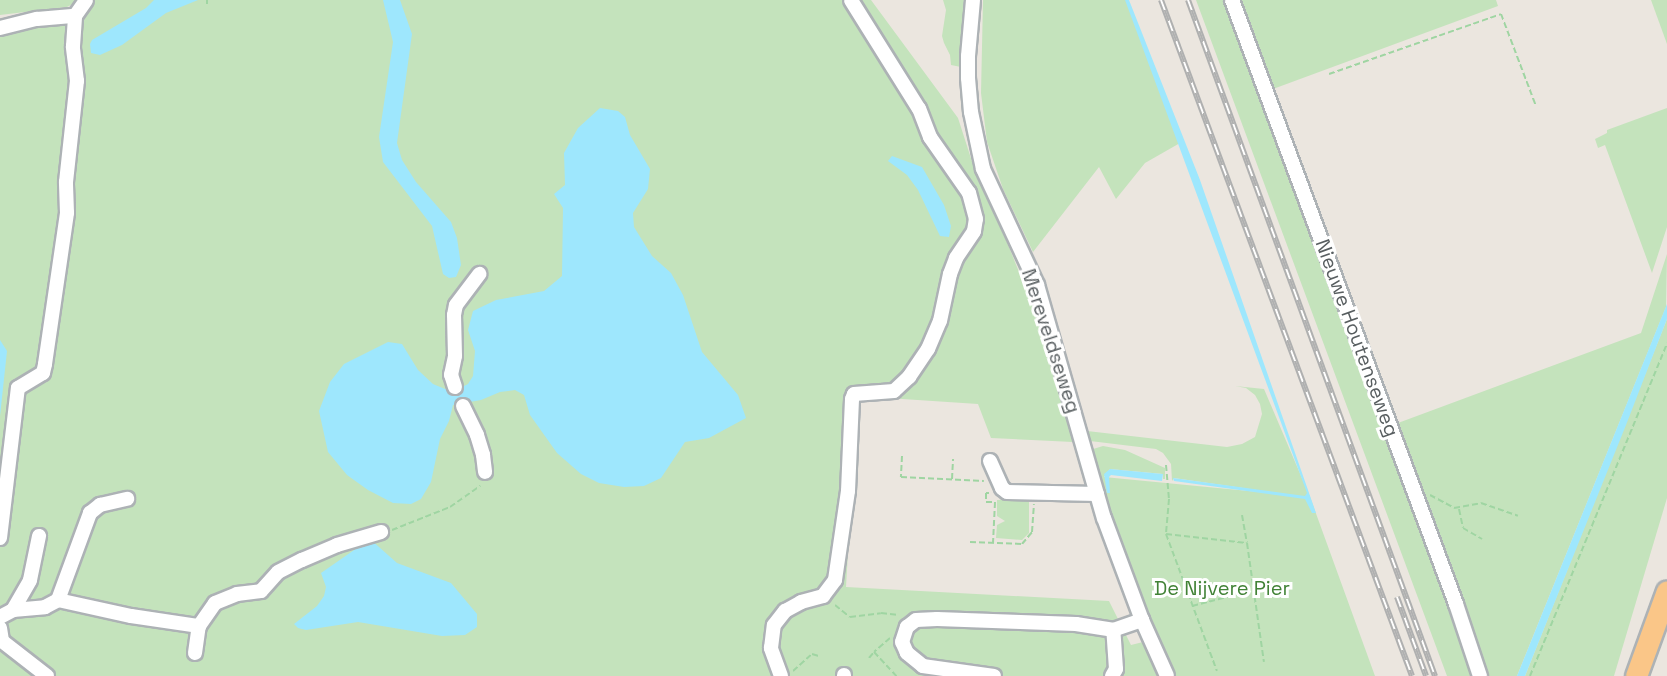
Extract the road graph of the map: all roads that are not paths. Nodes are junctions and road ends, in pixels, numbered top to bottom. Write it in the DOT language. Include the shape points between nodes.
graph roads {
  1 [pos="86,0"];
  2 [pos="851,0"];
  3 [pos="973,0"];
  4 [pos="1232,0"];
  5 [pos="75,16"];
  6 [pos="0,28"];
  7 [pos="479,274"];
  8 [pos="454,387"];
  9 [pos="463,406"];
  10 [pos="990,462"];
  11 [pos="485,472"];
  12 [pos="1097,494"];
  13 [pos="127,499"];
  14 [pos="381,532"];
  15 [pos="39,536"];
  16 [pos="0,538"];
  17 [pos="1667,591"];
  18 [pos="58,600"];
  19 [pos="13,610"];
  20 [pos="0,617"];
  21 [pos="1142,620"];
  22 [pos="199,626"];
  23 [pos="1113,630"];
  24 [pos="1,639"];
  25 [pos="195,653"];
  26 [pos="929,671"];
  27 [pos="786,674"];
  28 [pos="47,676"];
  29 [pos="994,676"];
  30 [pos="1112,676"];
  31 [pos="1167,676"];
  32 [pos="1480,676"];
  33 [pos="1636,676"];
  1 -- 5 [label="street"];
  2 -- 27 [label="street" via="919,109 930,137 969,193 976,219 974,231 950,274 940,321 928,349 909,377 894,391 854,394 848,491 835,580 823,596 785,610 774,625 771,648"];
  3 -- 12 [label="street, Mereveldseweg" via="968,78 984,169 1037,285"];
  4 -- 32 [label="street, Nieuwe Houtenseweg"];
  5 -- 6 [label="street" via="37,19"];
  5 -- 16 [label="street" via="76,81 66,182 67,213 43,372 18,388"];
  7 -- 8 [label="street" via="456,305 451,375"];
  9 -- 11 [label="street" via="477,435"];
  10 -- 12 [label="street" via="1007,492"];
  12 -- 21 [label="street, Mereveldseweg"];
  13 -- 18 [label="street" via="100,505 90,513"];
  14 -- 22 [label="street" via="302,560 278,572 261,591 237,594 214,603"];
  15 -- 19 [label="street" via="30,580"];
  17 -- 33 [label="highway"];
  18 -- 19 [label="street" via="45,607"];
  18 -- 22 [label="street"];
  19 -- 20 [label="street"];
  21 -- 23 [label="street"];
  21 -- 31 [label="street, Mereveldseweg"];
  22 -- 25 [label="street"];
  23 -- 26 [label="street" via="1076,624 911,623 902,642 913,660"];
  23 -- 30 [label="street" via="1116,669"];
  24 -- 28 [label="street"];
  26 -- 29 [label="street"];
}
